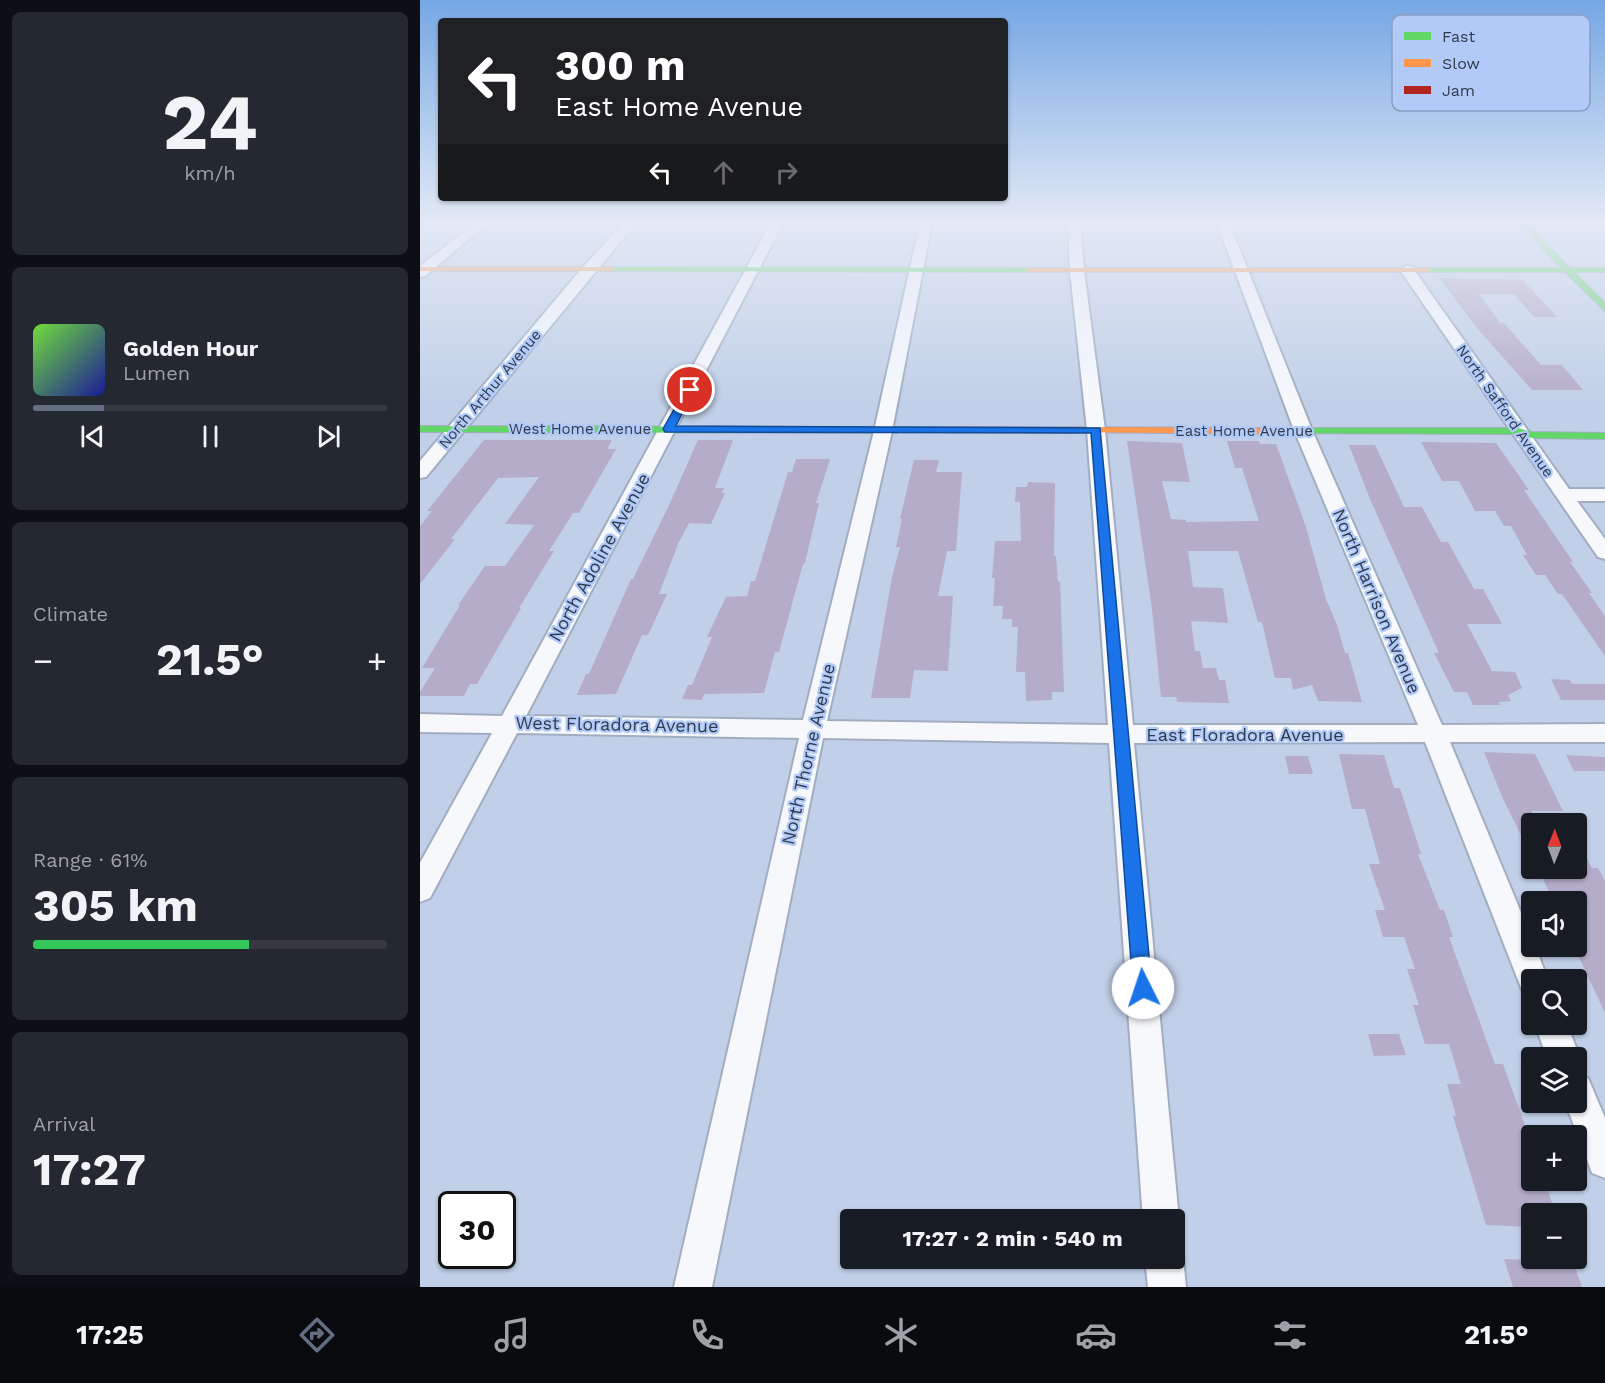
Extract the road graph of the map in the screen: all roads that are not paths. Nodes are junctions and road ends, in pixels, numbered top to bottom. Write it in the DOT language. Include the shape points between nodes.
graph roads {
  1 [pos="577,283"];
  2 [pos="745,283"];
  3 [pos="913,283"];
  4 [pos="1078,283"];
  5 [pos="1245,283"];
  6 [pos="1416,283"];
  7 [pos="1580,283"];
  8 [pos="1605,308"];
  9 [pos="420,429"];
  10 [pos="456,429"];
  11 [pos="669,429"];
  12 [pos="883,430"];
  13 [pos="1096,430"];
  14 [pos="1303,430"];
  15 [pos="1518,431"];
  16 [pos="1605,436"];
  17 [pos="420,473"];
  18 [pos="1566,495"];
  19 [pos="1605,495"];
  20 [pos="1605,553"];
  21 [pos="509,722"];
  22 [pos="420,723"];
  23 [pos="813,728"];
  24 [pos="1605,733"];
  25 [pos="1122,734"];
  26 [pos="1434,734"];
  27 [pos="420,890"];
  28 [pos="1529,969"];
  29 [pos="1586,1113"];
  30 [pos="1605,1160"];
  31 [pos="1160,1209"];
  32 [pos="1165,1269"];
  33 [pos="693,1287"];
  34 [pos="1167,1287"];
  1 -- 10 [label="street, North Arthur Avenue"];
  2 -- 11 [label="street, North Adoline Avenue"];
  3 -- 12 [label="street, North Thorne Avenue"];
  4 -- 13 [label="street"];
  5 -- 14 [label="street, North Harrison Avenue"];
  6 -- 15 [label="street, North Safford Avenue"];
  7 -- 8 [label="main road"];
  9 -- 10 [label="main road, West Home Avenue"];
  10 -- 11 [label="main road, West Home Avenue"];
  10 -- 17 [label="street, North Arthur Avenue"];
  11 -- 12 [label="main road, West Home Avenue"];
  11 -- 21 [label="street, North Adoline Avenue"];
  12 -- 13 [label="main road, East Home Avenue"];
  12 -- 23 [label="street, North Thorne Avenue"];
  13 -- 14 [label="main road, East Home Avenue"];
  13 -- 25 [label="street"];
  14 -- 15 [label="main road, East Home Avenue"];
  14 -- 26 [label="street, North Harrison Avenue"];
  15 -- 16 [label="main road, East Home Avenue" via="1532,435"];
  15 -- 18 [label="street, North Safford Avenue"];
  18 -- 19 [label="street"];
  18 -- 20 [label="street, North Safford Avenue"];
  21 -- 22 [label="street, West Floradora Avenue"];
  21 -- 23 [label="street, West Floradora Avenue"];
  21 -- 27 [label="street, North Adoline Avenue"];
  23 -- 25 [label="street, East Floradora Avenue"];
  23 -- 33 [label="street, North Thorne Avenue"];
  24 -- 26 [label="street, East Floradora Avenue"];
  25 -- 26 [label="street, East Floradora Avenue"];
  25 -- 31 [label="street"];
  26 -- 28 [label="street, North Harrison Avenue"];
  29 -- 30 [label="street"];
  32 -- 34 [label="street"];
}
